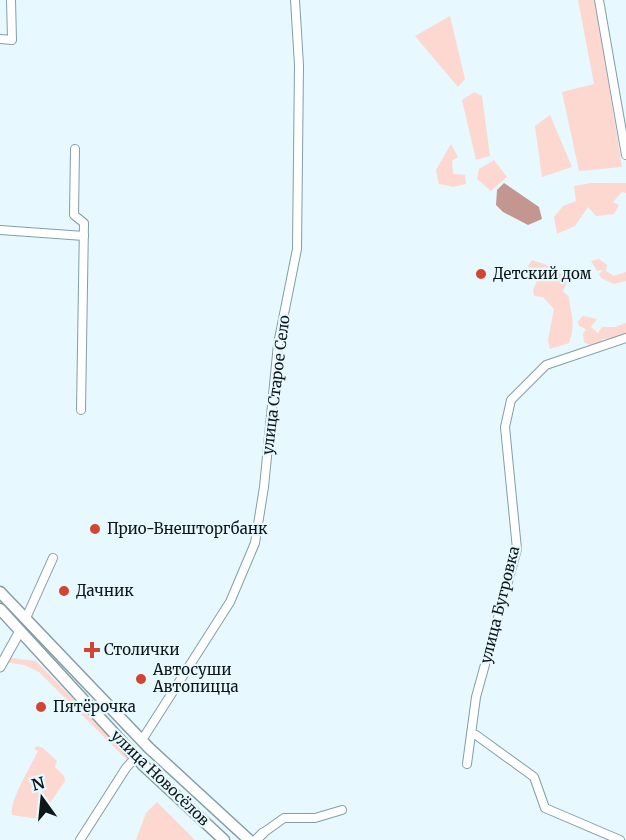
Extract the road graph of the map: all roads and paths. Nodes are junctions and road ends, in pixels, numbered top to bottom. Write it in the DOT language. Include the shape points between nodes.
graph roads {
  1 [pos="11,0"];
  2 [pos="295,0"];
  3 [pos="599,0"];
  4 [pos="0,39"];
  5 [pos="75,148"];
  6 [pos="626,154"];
  7 [pos="0,230"];
  8 [pos="84,236"];
  9 [pos="626,338"];
  10 [pos="81,410"];
  11 [pos="52,558"];
  12 [pos="0,592"];
  13 [pos="0,609"];
  14 [pos="26,618"];
  15 [pos="20,631"];
  16 [pos="0,667"];
  17 [pos="476,735"];
  18 [pos="142,740"];
  19 [pos="136,757"];
  20 [pos="467,764"];
  21 [pos="342,810"];
  22 [pos="260,837"];
  23 [pos="80,840"];
  24 [pos="224,840"];
  25 [pos="249,840"];
  26 [pos="620,840"];
  1 -- 4 [label="street" via="12,40"];
  2 -- 18 [label="street, улица Старое Село" via="299,66 297,249 278,344 255,543 230,602"];
  3 -- 6 [label="street"];
  5 -- 8 [label="street" via="74,215 84,223"];
  7 -- 8 [label="street"];
  8 -- 10 [label="street"];
  9 -- 20 [label="street, улица Бугровка" via="546,365 511,400 505,427 517,549 476,697"];
  11 -- 14 [label="street"];
  12 -- 14 [label="main road, улица Новосёлов"];
  13 -- 15 [label="main road, улица Новосёлов"];
  14 -- 18 [label="main road, улица Новосёлов"];
  15 -- 16 [label="street"];
  15 -- 19 [label="main road, улица Новосёлов"];
  17 -- 26 [label="street" via="534,777 545,808"];
  18 -- 25 [label="main road, улица Новосёлов"];
  19 -- 23 [label="street"];
  19 -- 24 [label="main road, улица Новосёлов"];
  21 -- 22 [label="street" via="315,818 284,818"];
}
